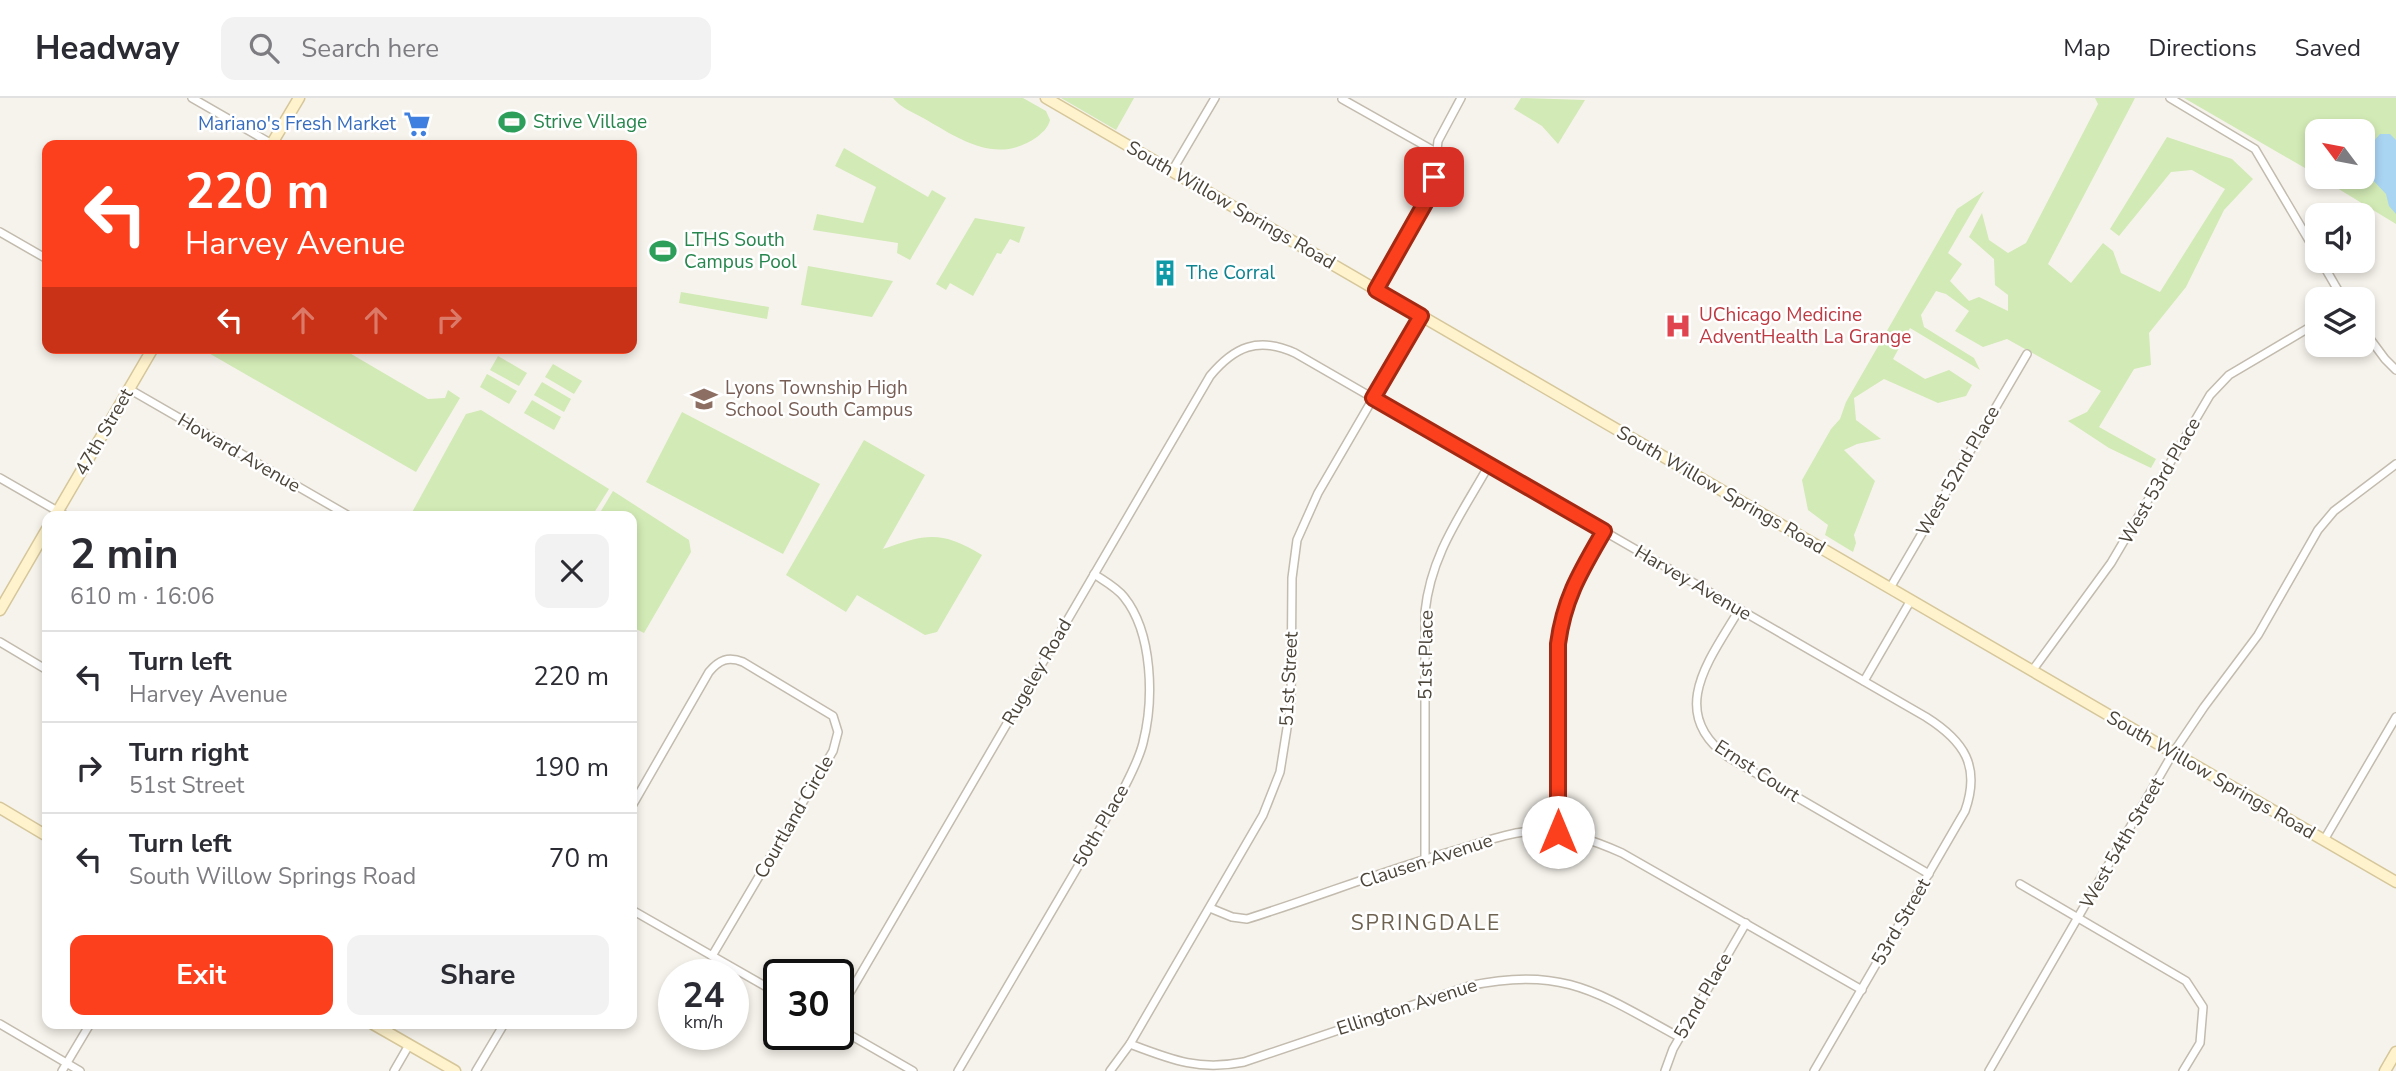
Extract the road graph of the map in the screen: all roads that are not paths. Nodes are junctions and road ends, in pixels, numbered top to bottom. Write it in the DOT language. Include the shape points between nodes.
graph roads {
  1 [pos="192,98"];
  2 [pos="299,98"];
  3 [pos="1046,98"];
  4 [pos="1215,98"];
  5 [pos="1461,98"];
  6 [pos="2170,98"];
  7 [pos="1342,99"];
  8 [pos="263,140"];
  9 [pos="275,140"];
  10 [pos="1436,152"];
  11 [pos="1172,171"];
  12 [pos="0,232"];
  13 [pos="2305,234"];
  14 [pos="42,256"];
  15 [pos="1376,290"];
  16 [pos="1421,316"];
  17 [pos="2305,330"];
  18 [pos="1251,346"];
  19 [pos="2375,346"];
  20 [pos="149,354"];
  21 [pos="2027,355"];
  22 [pos="2396,370"];
  23 [pos="129,389"];
  24 [pos="1373,398"];
  25 [pos="2396,464"];
  26 [pos="1489,466"];
  27 [pos="0,478"];
  28 [pos="53,511"];
  29 [pos="61,511"];
  30 [pos="340,511"];
  31 [pos="1604,531"];
  32 [pos="42,538"];
  33 [pos="1094,574"];
  34 [pos="1890,588"];
  35 [pos="1911,600"];
  36 [pos="0,610"];
  37 [pos="1738,610"];
  38 [pos="0,642"];
  39 [pos="42,667"];
  40 [pos="2032,671"];
  41 [pos="1864,681"];
  42 [pos="2396,717"];
  43 [pos="2173,753"];
  44 [pos="1970,766"];
  45 [pos="637,797"];
  46 [pos="0,808"];
  47 [pos="1558,832"];
  48 [pos="42,833"];
  49 [pos="2324,840"];
  50 [pos="1425,859"];
  51 [pos="1929,874"];
  52 [pos="2396,882"];
  53 [pos="2020,884"];
  54 [pos="1210,908"];
  55 [pos="637,914"];
  56 [pos="2078,919"];
  57 [pos="1746,923"];
  58 [pos="712,956"];
  59 [pos="763,985"];
  60 [pos="854,986"];
  61 [pos="1862,990"];
  62 [pos="0,1024"];
  63 [pos="87,1029"];
  64 [pos="382,1029"];
  65 [pos="501,1029"];
  66 [pos="854,1037"];
  67 [pos="1679,1037"];
  68 [pos="409,1045"];
  69 [pos="1130,1045"];
  70 [pos="2396,1052"];
  71 [pos="64,1067"];
  72 [pos="80,1071"];
  73 [pos="394,1071"];
  74 [pos="454,1071"];
  75 [pos="476,1071"];
  76 [pos="913,1071"];
  77 [pos="958,1071"];
  78 [pos="1110,1071"];
  79 [pos="1665,1071"];
  80 [pos="1814,1071"];
  81 [pos="1989,1071"];
  82 [pos="2183,1071"];
  83 [pos="2385,1071"];
  1 -- 8 [label="street"];
  2 -- 9 [label="street"];
  3 -- 11 [label="street, South Willow Springs Road"];
  4 -- 11 [label="street"];
  5 -- 10 [label="street"];
  6 -- 13 [label="street" via="2255,149"];
  7 -- 10 [label="street"];
  10 -- 15 [label="street" via="1428,198"];
  11 -- 15 [label="street, South Willow Springs Road"];
  12 -- 14 [label="street"];
  15 -- 16 [label="street, South Willow Springs Road"];
  16 -- 24 [label="street, 51st Street"];
  16 -- 34 [label="street, South Willow Springs Road"];
  17 -- 40 [label="street, West 53rd Place" via="2229,375 2210,396 2111,563"];
  18 -- 24 [label="street, Harvey Avenue" via="1283,347"];
  18 -- 33 [label="street, Rugeley Road" via="1229,356 1210,376"];
  19 -- 22 [label="street"];
  20 -- 23 [label="street, 47th Street"];
  21 -- 34 [label="street, West 52nd Place"];
  23 -- 29 [label="street, 47th Street"];
  23 -- 30 [label="street, Howard Avenue"];
  24 -- 26 [label="street, Harvey Avenue"];
  24 -- 54 [label="street, 51st Street" via="1300,532 1292,578 1291,703 1280,772 1263,815"];
  25 -- 43 [label="street, West 54th Street" via="2334,511 2318,530 2258,635"];
  26 -- 31 [label="street, Harvey Avenue"];
  26 -- 50 [label="street, 51st Place" via="1435,562 1427,593"];
  27 -- 28 [label="street"];
  31 -- 37 [label="street, Harvey Avenue"];
  31 -- 47 [label="street" via="1572,589 1561,624"];
  32 -- 36 [label="street"];
  33 -- 60 [label="street, Rugeley Road"];
  33 -- 77 [label="street, 50th Place" via="1123,595 1138,623 1149,673 1143,743 1124,788"];
  34 -- 35 [label="street, South Willow Springs Road"];
  35 -- 40 [label="street, South Willow Springs Road"];
  35 -- 41 [label="street"];
  37 -- 41 [label="street, Harvey Avenue"];
  37 -- 51 [label="street, Ernst Court" via="1698,687 1697,714 1706,737 1728,757"];
  38 -- 39 [label="street"];
  40 -- 43 [label="street, South Willow Springs Road"];
  41 -- 44 [label="street, Harvey Avenue" via="1951,734"];
  42 -- 49 [label="street"];
  43 -- 49 [label="street, South Willow Springs Road"];
  43 -- 56 [label="street, West 54th Street"];
  44 -- 51 [label="street, 53rd Street" via="1965,811"];
  45 -- 58 [label="street, Courtland Circle" via="709,673 721,661 743,662 833,716 838,732 832,751"];
  46 -- 48 [label="street"];
  47 -- 50 [label="street, Clausen Avenue" via="1500,837"];
  47 -- 57 [label="street, Clausen Avenue" via="1590,838 1622,853"];
  49 -- 52 [label="street, South Willow Springs Road"];
  50 -- 54 [label="street, Clausen Avenue" via="1247,919"];
  51 -- 61 [label="street, 53rd Street"];
  53 -- 56 [label="street"];
  54 -- 69 [label="street, 51st Street"];
  55 -- 58 [label="street"];
  56 -- 81 [label="street, West 54th Street"];
  56 -- 82 [label="street" via="2186,981 2203,1007 2200,1043"];
  57 -- 61 [label="street, Clausen Avenue"];
  57 -- 67 [label="street, 52nd Place"];
  58 -- 59 [label="street"];
  61 -- 80 [label="street, 53rd Street"];
  62 -- 71 [label="street"];
  63 -- 71 [label="street"];
  64 -- 68 [label="street"];
  65 -- 75 [label="street"];
  66 -- 76 [label="street"];
  67 -- 69 [label="street, Ellington Avenue" via="1599,994 1528,977 1469,985 1227,1065 1189,1065"];
  67 -- 79 [label="street, 52nd Place"];
  68 -- 73 [label="street"];
  68 -- 74 [label="street"];
  69 -- 78 [label="street, 51st Street"];
  70 -- 83 [label="street"];
  71 -- 72 [label="street"];
}
